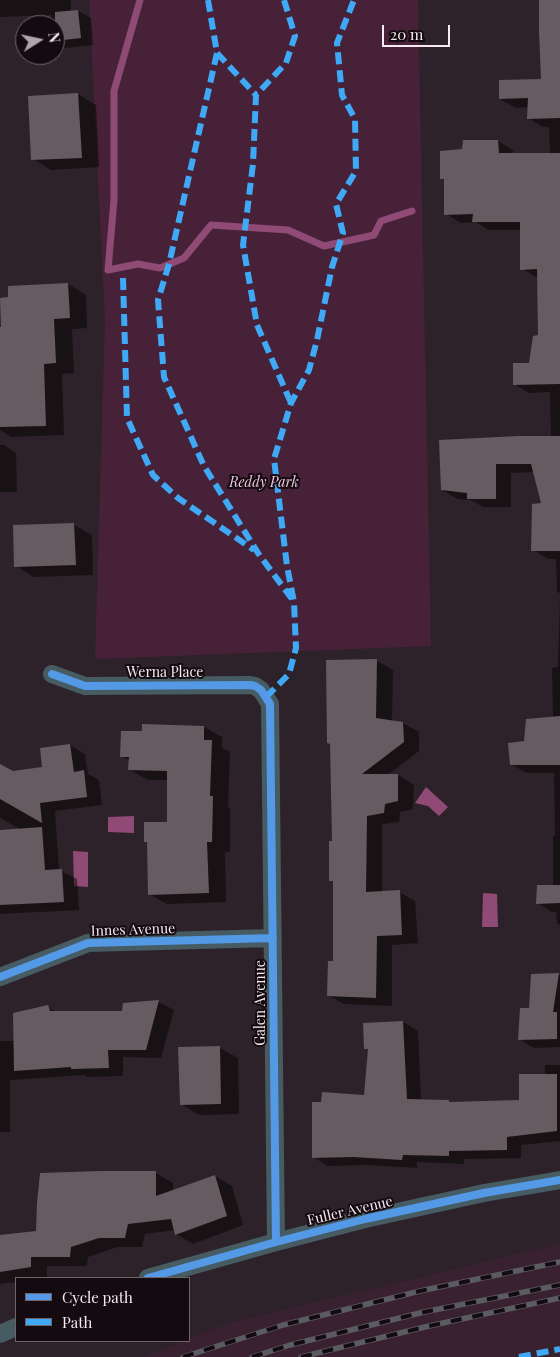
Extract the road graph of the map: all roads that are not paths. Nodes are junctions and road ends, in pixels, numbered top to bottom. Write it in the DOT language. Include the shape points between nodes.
graph roads {
  1 [pos="52,674"];
  2 [pos="270,704"];
  3 [pos="273,938"];
  4 [pos="0,977"];
  5 [pos="560,1180"];
  6 [pos="276,1242"];
  7 [pos="152,1277"];
  8 [pos="15,1327"];
  9 [pos="0,1334"];
  1 -- 2 [label="street, Werna Place" via="85,686 250,685 261,690"];
  2 -- 3 [label="street, Galen Avenue"];
  3 -- 4 [label="street, Innes Avenue" via="88,943"];
  3 -- 6 [label="street, Galen Avenue"];
  5 -- 6 [label="street, Fuller Avenue" via="384,1215"];
  6 -- 7 [label="street, Fuller Avenue"];
  8 -- 9 [label="street"];
}
